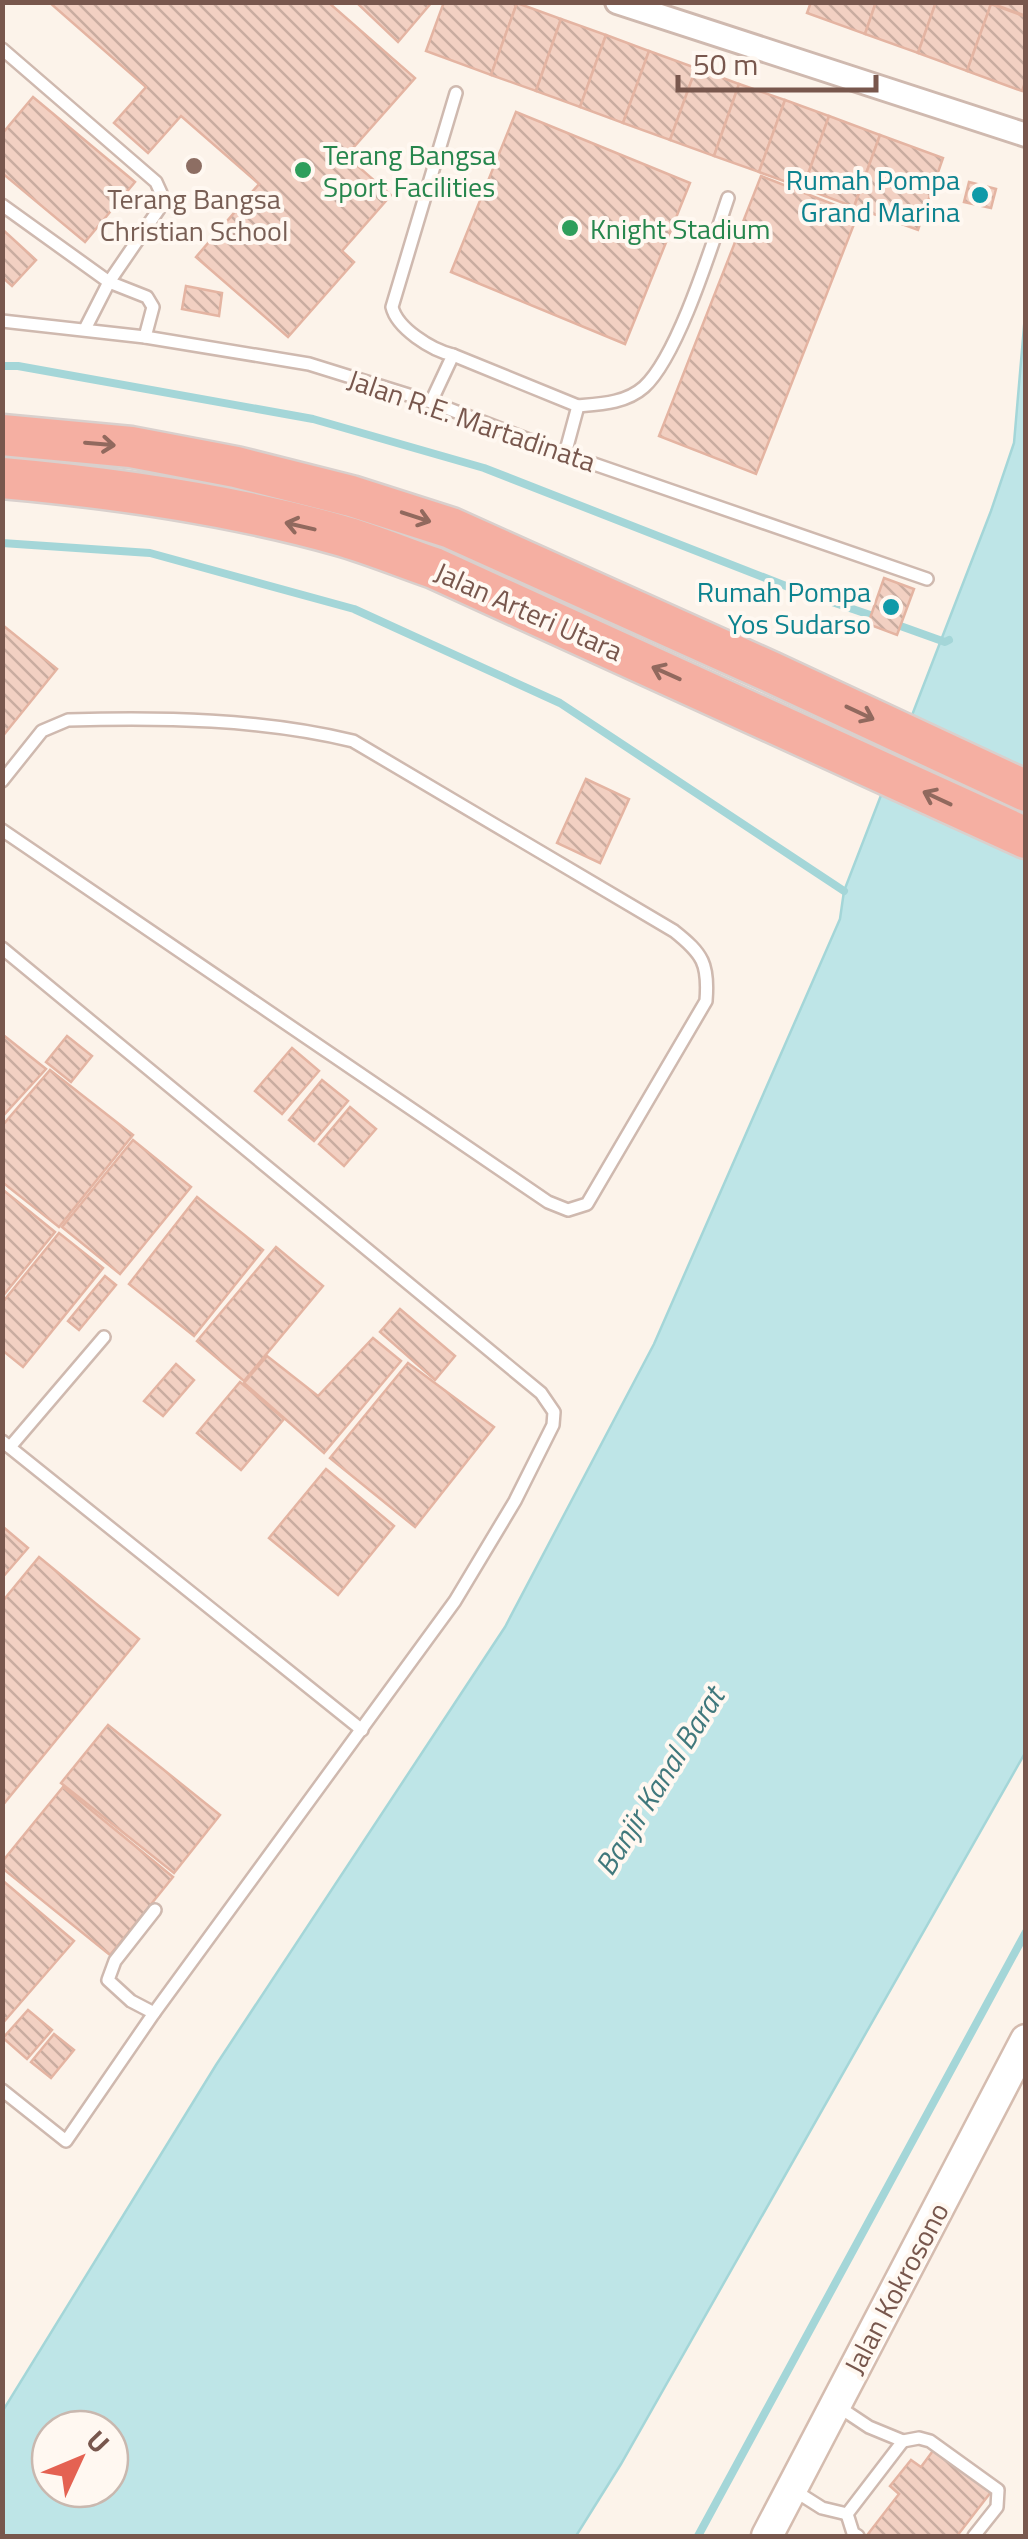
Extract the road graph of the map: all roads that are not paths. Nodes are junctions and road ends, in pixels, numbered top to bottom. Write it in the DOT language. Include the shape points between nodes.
graph roads {
  1 [pos="617,2"];
  2 [pos="2,50"];
  3 [pos="456,93"];
  4 [pos="1026,135"];
  5 [pos="728,198"];
  6 [pos="2,204"];
  7 [pos="108,282"];
  8 [pos="2,320"];
  9 [pos="85,329"];
  10 [pos="145,338"];
  11 [pos="452,355"];
  12 [pos="430,402"];
  13 [pos="578,406"];
  14 [pos="2,436"];
  15 [pos="565,454"];
  16 [pos="2,478"];
  17 [pos="927,579"];
  18 [pos="2,780"];
  19 [pos="1026,791"];
  20 [pos="2,830"];
  21 [pos="1026,838"];
  22 [pos="2,948"];
  23 [pos="104,1336"];
  24 [pos="6,1444"];
  25 [pos="362,1730"];
  26 [pos="155,1910"];
  27 [pos="154,2013"];
  28 [pos="1026,2040"];
  29 [pos="2,2090"];
  30 [pos="835,2405"];
  31 [pos="903,2441"];
  32 [pos="792,2488"];
  33 [pos="847,2514"];
  34 [pos="766,2536"];
  35 [pos="858,2536"];
  36 [pos="974,2536"];
  1 -- 4 [label="street"];
  2 -- 7 [label="lane" via="156,182 161,206"];
  3 -- 11 [label="lane" via="392,306 431,348"];
  5 -- 13 [label="lane" via="666,362 642,389 616,402"];
  6 -- 7 [label="lane"];
  7 -- 9 [label="lane"];
  7 -- 10 [label="lane" via="151,302"];
  8 -- 9 [label="lane, Jalan R.E. Martadinata"];
  9 -- 10 [label="lane, Jalan R.E. Martadinata"];
  10 -- 12 [label="lane, Jalan R.E. Martadinata" via="308,364"];
  11 -- 12 [label="lane"];
  11 -- 13 [label="lane"];
  12 -- 15 [label="lane, Jalan R.E. Martadinata"];
  13 -- 15 [label="lane"];
  14 -- 19 [label="highway, Jalan Arteri Utara, one-way" via="130,446 236,466 451,528"];
  15 -- 17 [label="lane, Jalan R.E. Martadinata"];
  21 -- 16 [label="highway, Jalan Arteri Utara, one-way" via="434,568 339,535 230,510 125,490"];
  18 -- 20 [label="lane" via="42,730 68,720 242,723 353,741 674,931 696,949 708,974 706,1001 587,1204 568,1210"];
  22 -- 25 [label="lane" via="554,1412 515,1501 455,1601"];
  23 -- 24 [label="lane"];
  24 -- 25 [label="lane"];
  25 -- 27 [label="lane"];
  26 -- 27 [label="lane" via="115,1960 108,1980"];
  27 -- 29 [label="lane" via="66,2142"];
  28 -- 30 [label="street, Jalan Kokrosono"];
  30 -- 31 [label="lane"];
  30 -- 32 [label="street, Jalan Kokrosono"];
  31 -- 33 [label="lane"];
  31 -- 36 [label="lane" via="930,2441 998,2490 997,2507"];
  32 -- 33 [label="lane" via="822,2508"];
  32 -- 34 [label="street, Jalan Kokrosono"];
  33 -- 35 [label="lane"];
}
